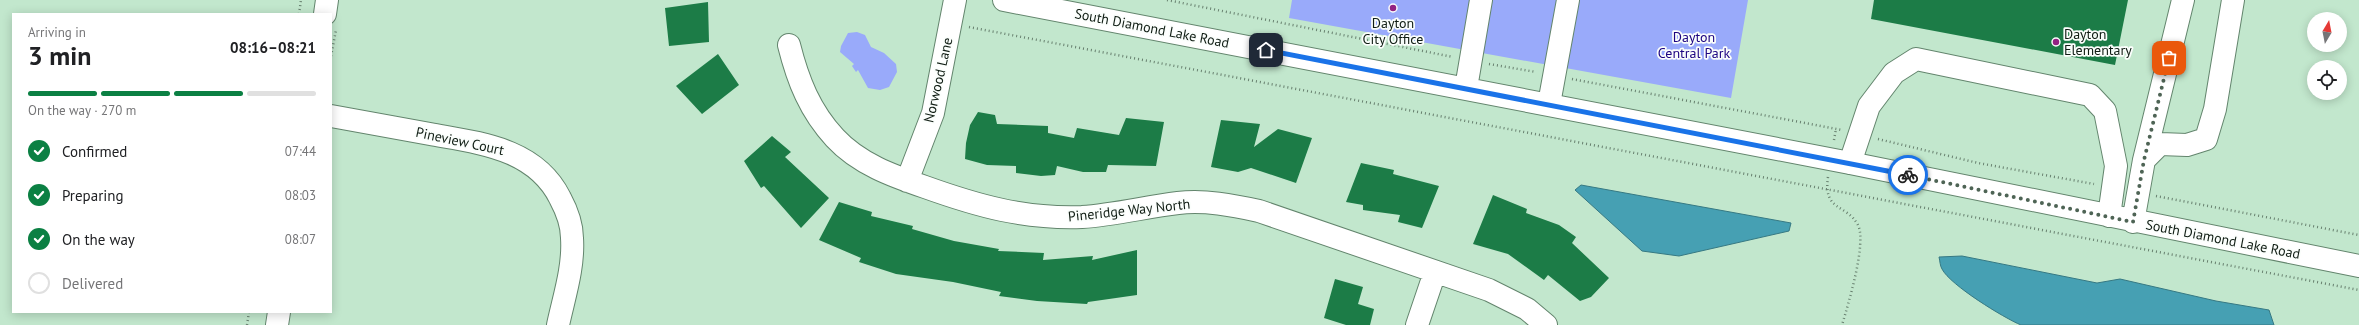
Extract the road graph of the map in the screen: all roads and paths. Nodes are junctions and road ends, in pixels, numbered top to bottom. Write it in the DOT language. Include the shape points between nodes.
graph roads {
  1 [pos="301,0"];
  2 [pos="327,0"];
  3 [pos="955,0"];
  4 [pos="1004,0"];
  5 [pos="1167,0"];
  6 [pos="1481,0"];
  7 [pos="1568,0"];
  8 [pos="2183,0"];
  9 [pos="2233,0"];
  10 [pos="299,13"];
  11 [pos="325,13"];
  12 [pos="951,23"];
  13 [pos="789,45"];
  14 [pos="1470,60"];
  15 [pos="1555,76"];
  16 [pos="1466,88"];
  17 [pos="1549,104"];
  18 [pos="332,116"];
  19 [pos="1836,129"];
  20 [pos="1859,134"];
  21 [pos="2144,160"];
  22 [pos="1840,161"];
  23 [pos="907,181"];
  24 [pos="2114,188"];
  25 [pos="1826,190"];
  26 [pos="2138,192"];
  27 [pos="2109,216"];
  28 [pos="2133,222"];
  29 [pos="2359,235"];
  30 [pos="2359,266"];
  31 [pos="1435,272"];
  32 [pos="2359,290"];
  33 [pos="249,313"];
  34 [pos="279,313"];
  35 [pos="247,325"];
  36 [pos="277,325"];
  37 [pos="558,325"];
  38 [pos="1417,325"];
  39 [pos="1546,325"];
  40 [pos="1842,325"];
  1 -- 10 [label="path"];
  2 -- 11 [label="street"];
  3 -- 12 [label="street, Norwood Lane"];
  4 -- 16 [label="street, South Diamond Lake Road"];
  5 -- 14 [label="path"];
  6 -- 14 [label="street"];
  7 -- 15 [label="street"];
  8 -- 21 [label="street"];
  9 -- 21 [label="street" via="2215,109 2206,140 2187,145 2160,144"];
  12 -- 23 [label="street, Norwood Lane" via="933,114"];
  12 -- 25 [label="path"];
  13 -- 23 [label="street, Pineridge Way North" via="798,79 808,102 836,139 859,159"];
  14 -- 15 [label="path"];
  14 -- 16 [label="street"];
  15 -- 17 [label="street"];
  15 -- 19 [label="path"];
  16 -- 17 [label="street, South Diamond Lake Road"];
  17 -- 22 [label="street, South Diamond Lake Road"];
  18 -- 37 [label="street, Pineview Court" via="488,145 518,155 539,169 556,189 568,212 572,238 571,264"];
  19 -- 20 [label="path"];
  19 -- 22 [label="path"];
  20 -- 22 [label="street"];
  20 -- 24 [label="path" via="1978,163"];
  20 -- 24 [label="street" via="1868,106 1894,73 1916,59 2090,95 2105,112 2116,166"];
  21 -- 26 [label="street"];
  22 -- 25 [label="path"];
  22 -- 27 [label="street, South Diamond Lake Road"];
  23 -- 31 [label="street, Pineridge Way North" via="977,206 1043,216 1081,217 1178,203 1228,204 1266,213"];
  24 -- 27 [label="street"];
  25 -- 32 [label="path"];
  25 -- 40 [label="path" via="1832,201 1858,225 1860,231 1859,255"];
  26 -- 28 [label="street"];
  26 -- 29 [label="path"];
  27 -- 28 [label="street, South Diamond Lake Road"];
  28 -- 30 [label="street, South Diamond Lake Road"];
  31 -- 38 [label="street"];
  31 -- 39 [label="street, Pineridge Way North" via="1489,290 1527,309"];
  33 -- 35 [label="path"];
  34 -- 36 [label="street"];
}
